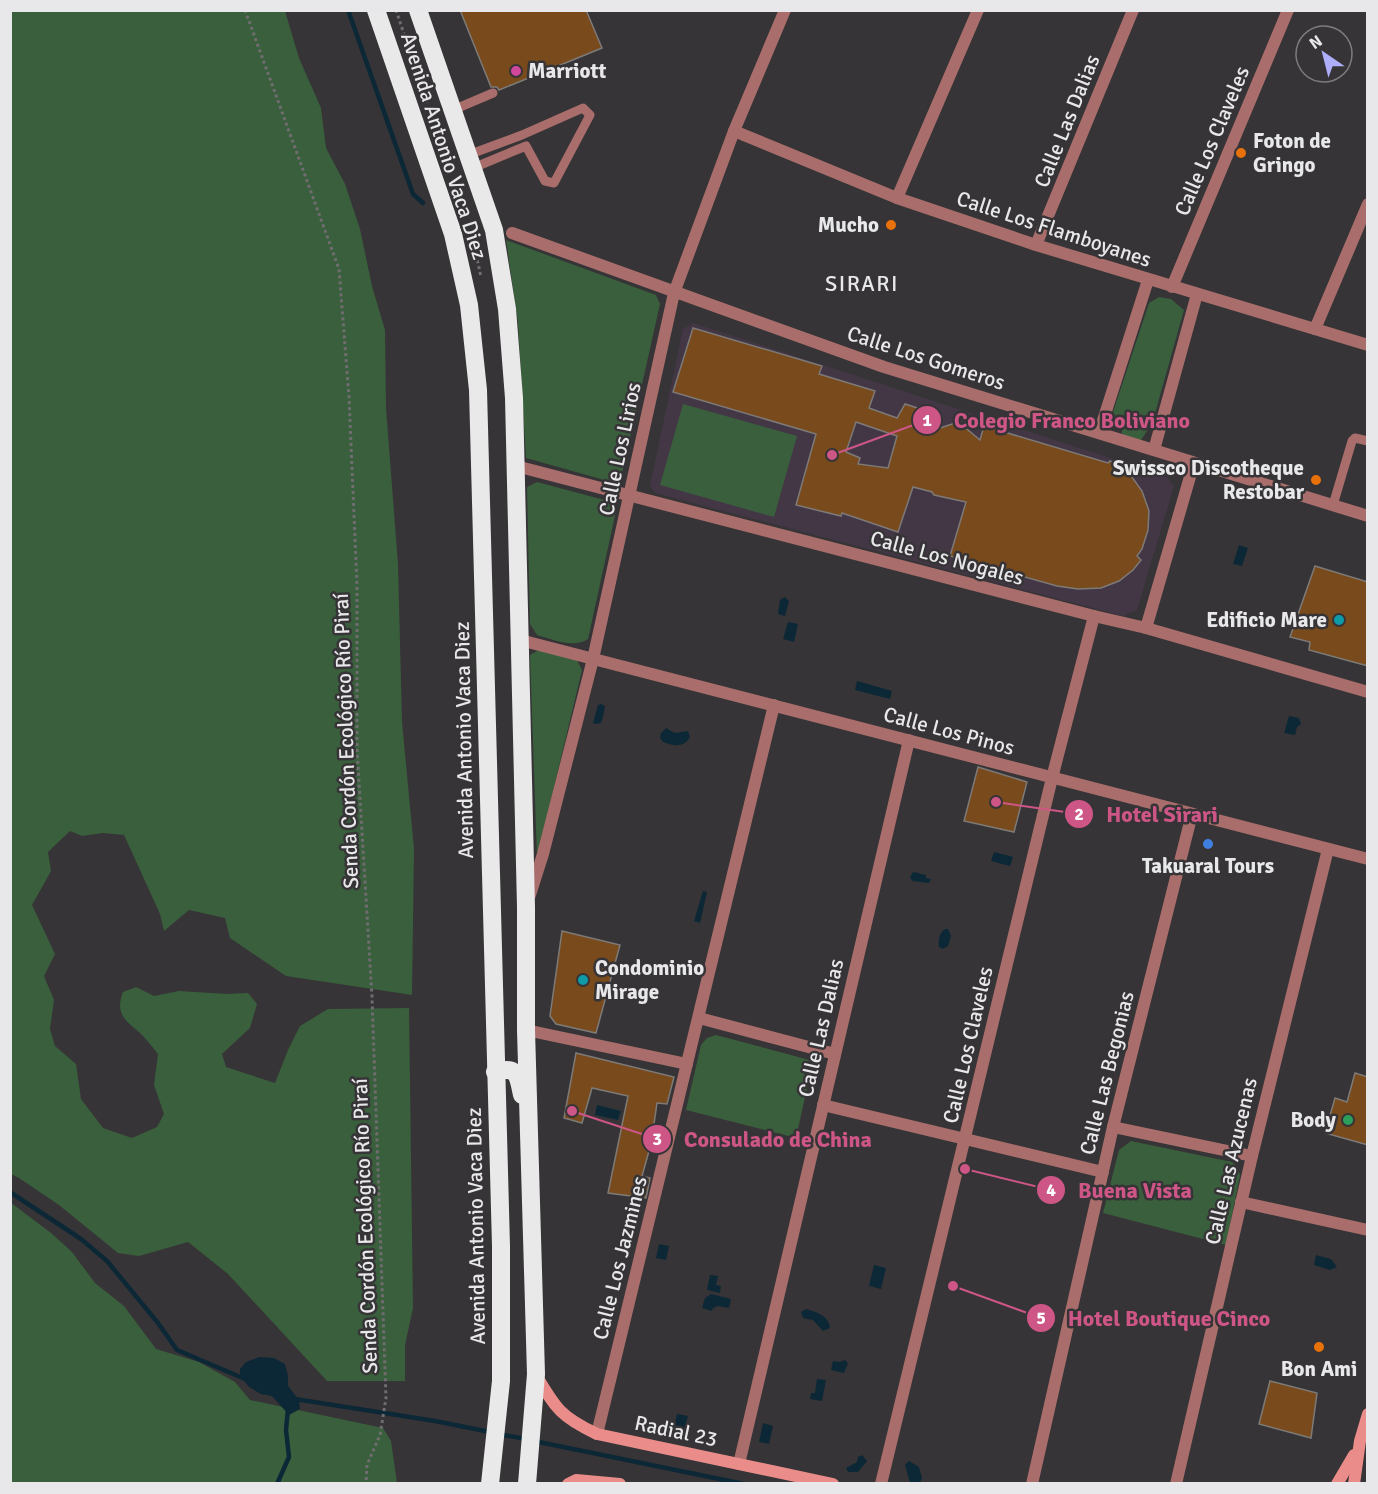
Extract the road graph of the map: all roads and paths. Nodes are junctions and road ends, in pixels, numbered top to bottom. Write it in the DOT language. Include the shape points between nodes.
graph roads {
  1 [pos="245,10"];
  2 [pos="376,10"];
  3 [pos="418,10"];
  4 [pos="785,10"];
  5 [pos="978,10"];
  6 [pos="1133,10"];
  7 [pos="1288,10"];
  8 [pos="493,93"];
  9 [pos="453,110"];
  10 [pos="734,131"];
  11 [pos="522,135"];
  12 [pos="526,146"];
  13 [pos="470,162"];
  14 [pos="897,198"];
  15 [pos="1368,204"];
  16 [pos="512,233"];
  17 [pos="1036,245"];
  18 [pos="1148,280"];
  19 [pos="1172,287"];
  20 [pos="675,293"];
  21 [pos="1197,294"];
  22 [pos="1315,328"];
  23 [pos="1368,345"];
  24 [pos="1099,434"];
  25 [pos="1368,441"];
  26 [pos="1154,450"];
  27 [pos="1194,463"];
  28 [pos="516,466"];
  29 [pos="630,496"];
  30 [pos="1333,506"];
  31 [pos="1368,516"];
  32 [pos="1094,616"];
  33 [pos="1146,628"];
  34 [pos="520,640"];
  35 [pos="593,659"];
  36 [pos="1368,692"];
  37 [pos="774,705"];
  38 [pos="909,741"];
  39 [pos="1052,778"];
  40 [pos="1192,814"];
  41 [pos="1328,849"];
  42 [pos="1368,859"];
  43 [pos="526,908"];
  44 [pos="699,1018"];
  45 [pos="526,1030"];
  46 [pos="835,1054"];
  47 [pos="687,1064"];
  48 [pos="495,1072"];
  49 [pos="823,1105"];
  50 [pos="1113,1127"];
  51 [pos="530,1132"];
  52 [pos="966,1138"];
  53 [pos="1252,1156"];
  54 [pos="1102,1172"];
  55 [pos="1241,1202"];
  56 [pos="1368,1230"];
  57 [pos="536,1374"];
  58 [pos="1368,1414"];
  59 [pos="597,1434"];
  60 [pos="1360,1440"];
  61 [pos="739,1464"];
  62 [pos="366,1484"];
  63 [pos="490,1484"];
  64 [pos="527,1484"];
  65 [pos="568,1484"];
  66 [pos="620,1484"];
  67 [pos="833,1484"];
  68 [pos="881,1484"];
  69 [pos="1032,1484"];
  70 [pos="1176,1484"];
  71 [pos="1337,1484"];
  72 [pos="1354,1484"];
  1 -- 62 [label="path, Senda Cordón Ecológico Río Piraí" via="339,269 357,585 357,748 372,997 386,1398 380,1435 367,1465"];
  2 -- 48 [label="highway, Avenida Antonio Vaca Diez" via="453,234 469,305 477,390"];
  3 -- 9 [label="highway, Avenida Antonio Vaca Diez"];
  4 -- 10 [label="street, Calle Los Lirios"];
  5 -- 14 [label="street"];
  6 -- 17 [label="street, Calle Las Dalias"];
  7 -- 19 [label="street, Calle Los Claveles"];
  8 -- 9 [label="lane"];
  9 -- 13 [label="highway, Avenida Antonio Vaca Diez"];
  10 -- 14 [label="street, Calle Los Flamboyanes"];
  10 -- 20 [label="street, Calle Los Lirios"];
  11 -- 12 [label="lane"];
  11 -- 12 [label="lane" via="583,108 590,115 554,183 545,181"];
  11 -- 13 [label="lane"];
  12 -- 13 [label="lane"];
  13 -- 28 [label="highway, Avenida Antonio Vaca Diez" via="494,230 507,309"];
  14 -- 17 [label="street, Calle Los Flamboyanes"];
  15 -- 22 [label="street"];
  16 -- 20 [label="street, Calle Los Gomeros"];
  17 -- 18 [label="street, Calle Los Flamboyanes"];
  18 -- 19 [label="street, Calle Los Flamboyanes"];
  18 -- 24 [label="street"];
  19 -- 21 [label="street, Calle Los Flamboyanes"];
  20 -- 24 [label="street, Calle Los Gomeros" via="884,367"];
  20 -- 29 [label="street, Calle Los Lirios"];
  21 -- 22 [label="street, Calle Los Flamboyanes"];
  21 -- 26 [label="street"];
  22 -- 23 [label="street, Calle Los Flamboyanes"];
  24 -- 26 [label="street, Calle Los Gomeros"];
  25 -- 30 [label="lane" via="1352,441"];
  26 -- 27 [label="street, Calle Los Gomeros"];
  27 -- 30 [label="street, Calle Los Gomeros"];
  27 -- 33 [label="street"];
  28 -- 29 [label="street, Calle Los Nogales"];
  28 -- 34 [label="highway, Avenida Antonio Vaca Diez"];
  29 -- 32 [label="street, Calle Los Nogales"];
  29 -- 35 [label="street, Calle Los Lirios"];
  30 -- 31 [label="street, Calle Los Gomeros"];
  32 -- 33 [label="street, Calle Los Nogales"];
  32 -- 39 [label="street, Calle Los Claveles"];
  33 -- 36 [label="street, Calle Los Nogales"];
  34 -- 35 [label="street, Calle Los Pinos"];
  34 -- 43 [label="highway, Avenida Antonio Vaca Diez"];
  35 -- 37 [label="street, Calle Los Pinos"];
  35 -- 43 [label="street, Calle Los Lirios"];
  37 -- 38 [label="street, Calle Los Pinos"];
  37 -- 44 [label="street, Calle Los Jazmines"];
  38 -- 39 [label="street, Calle Los Pinos"];
  38 -- 46 [label="street, Calle Las Dalias"];
  39 -- 40 [label="street, Calle Los Pinos"];
  39 -- 52 [label="street, Calle Los Claveles"];
  40 -- 41 [label="street, Calle Los Pinos"];
  40 -- 50 [label="street, Calle Las Begonias"];
  41 -- 42 [label="street, Calle Los Pinos"];
  41 -- 53 [label="street, Calle Las Azucenas"];
  43 -- 45 [label="highway, Avenida Antonio Vaca Diez"];
  44 -- 46 [label="street"];
  44 -- 47 [label="street, Calle Los Jazmines"];
  45 -- 47 [label="street"];
  45 -- 51 [label="highway, Avenida Antonio Vaca Diez"];
  46 -- 49 [label="street, Calle Las Dalias"];
  47 -- 59 [label="street, Calle Los Jazmines"];
  48 -- 51 [label="highway" via="511,1069 519,1077"];
  48 -- 63 [label="highway, Avenida Antonio Vaca Diez" via="501,1381"];
  49 -- 52 [label="street"];
  49 -- 61 [label="street, Calle Las Dalias"];
  50 -- 53 [label="street"];
  50 -- 54 [label="street, Calle Las Begonias"];
  51 -- 57 [label="highway, Avenida Antonio Vaca Diez"];
  52 -- 54 [label="street"];
  52 -- 68 [label="street, Calle Los Claveles"];
  53 -- 55 [label="street, Calle Las Azucenas"];
  54 -- 69 [label="street, Calle Las Begonias"];
  55 -- 56 [label="street"];
  55 -- 70 [label="street, Calle Las Azucenas"];
  57 -- 59 [label="street, Radial 23" via="554,1405 572,1422"];
  57 -- 64 [label="highway, Avenida Antonio Vaca Diez"];
  58 -- 60 [label="street"];
  59 -- 61 [label="street, Radial 23"];
  60 -- 71 [label="street"];
  60 -- 72 [label="street"];
  61 -- 67 [label="street, Radial 23"];
  65 -- 66 [label="street" via="576,1480"];
}
